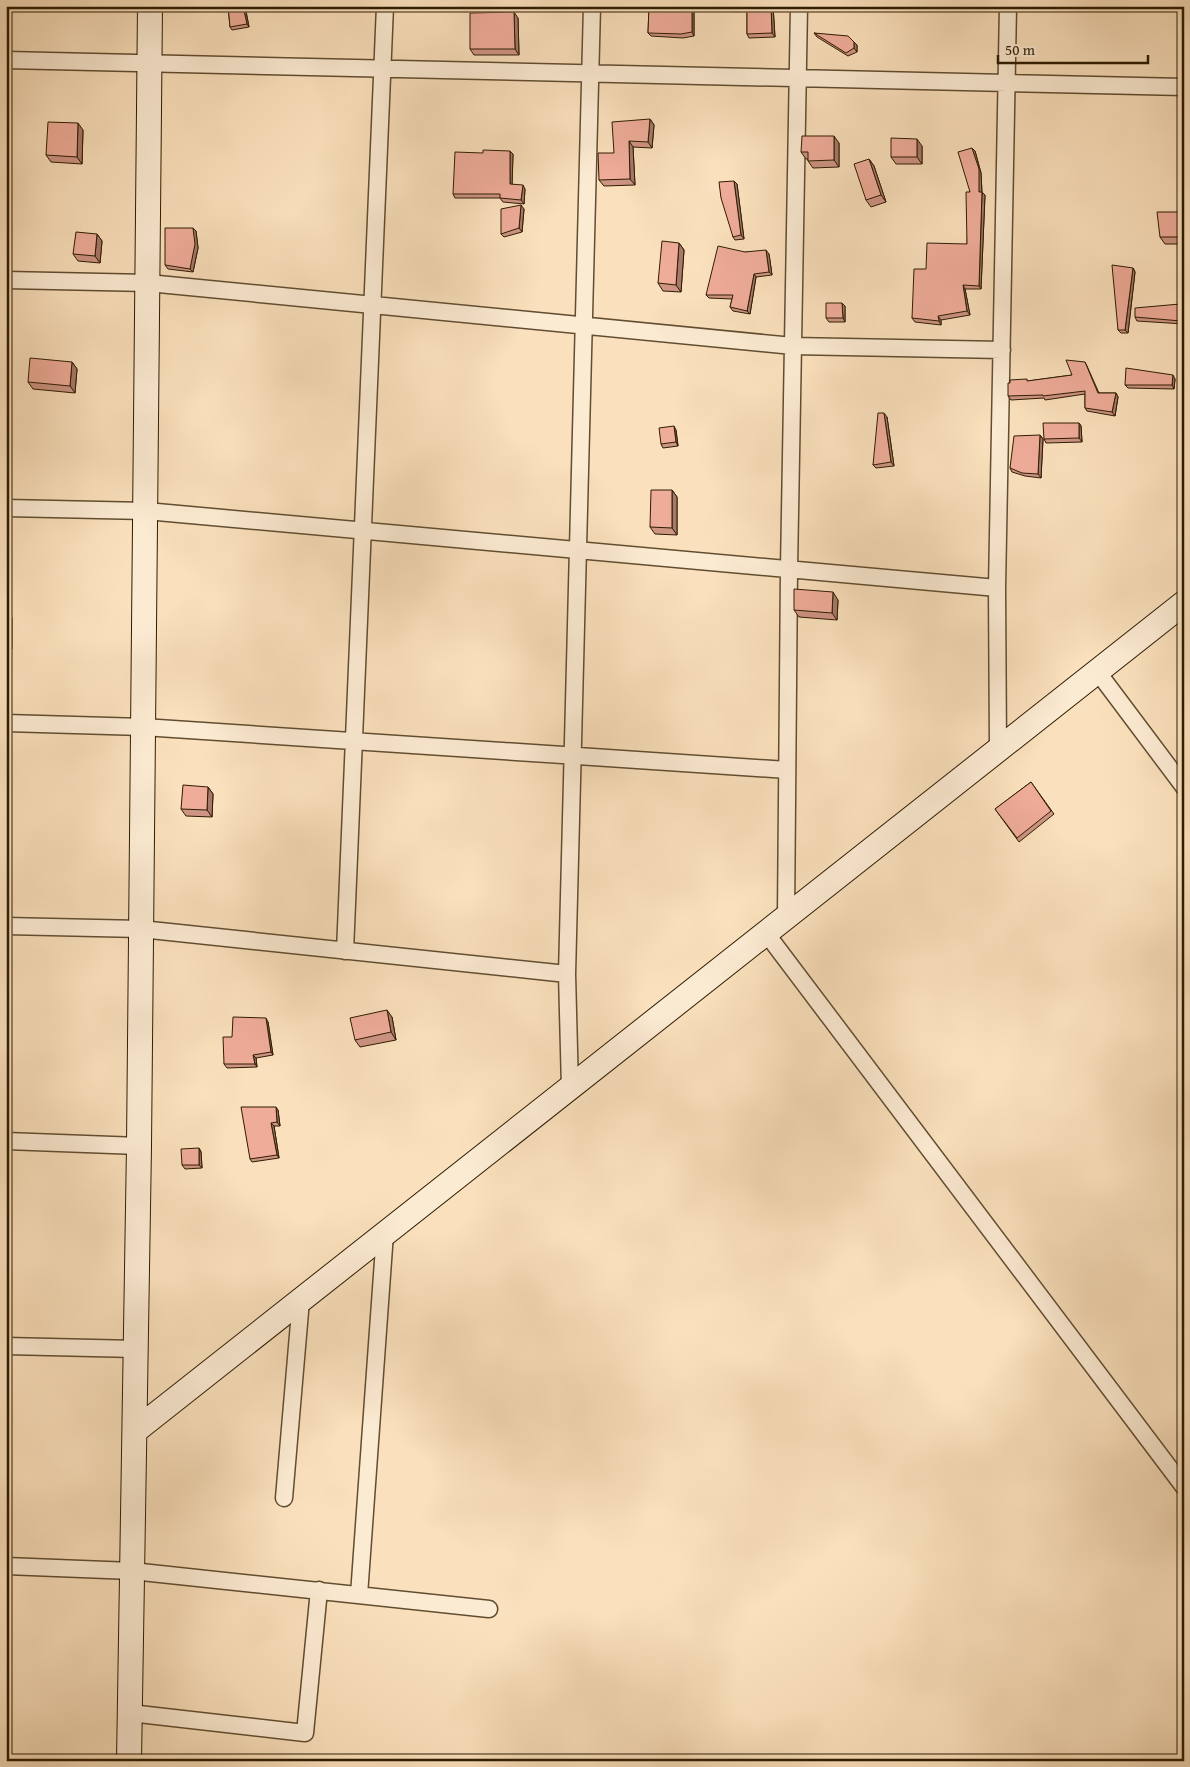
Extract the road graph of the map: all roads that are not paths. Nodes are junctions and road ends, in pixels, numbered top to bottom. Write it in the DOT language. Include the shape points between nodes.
graph roads {
  1 [pos="150,6"];
  2 [pos="385,6"];
  3 [pos="592,6"];
  4 [pos="799,6"];
  5 [pos="1008,6"];
  6 [pos="6,60"];
  7 [pos="150,64"];
  8 [pos="382,69"];
  9 [pos="590,74"];
  10 [pos="798,78"];
  11 [pos="1007,83"];
  12 [pos="1184,87"];
  13 [pos="6,280"];
  14 [pos="148,283"];
  15 [pos="372,305"];
  16 [pos="584,325"];
  17 [pos="793,346"];
  18 [pos="1002,350"];
  19 [pos="6,508"];
  20 [pos="146,510"];
  21 [pos="362,530"];
  22 [pos="578,550"];
  23 [pos="788,569"];
  24 [pos="997,588"];
  25 [pos="1184,603"];
  26 [pos="1097,671"];
  27 [pos="6,723"];
  28 [pos="143,728"];
  29 [pos="354,741"];
  30 [pos="998,750"];
  31 [pos="572,756"];
  32 [pos="787,770"];
  33 [pos="1184,787"];
  34 [pos="786,916"];
  35 [pos="6,926"];
  36 [pos="141,929"];
  37 [pos="766,933"];
  38 [pos="345,951"];
  39 [pos="567,974"];
  40 [pos="570,1088"];
  41 [pos="6,1142"];
  42 [pos="139,1146"];
  43 [pos="385,1233"];
  44 [pos="301,1300"];
  45 [pos="6,1346"];
  46 [pos="136,1348"];
  47 [pos="135,1431"];
  48 [pos="1184,1486"];
  49 [pos="284,1498"];
  50 [pos="6,1566"];
  51 [pos="132,1571"];
  52 [pos="319,1590"];
  53 [pos="360,1595"];
  54 [pos="489,1609"];
  55 [pos="130,1713"];
  56 [pos="128,1761"];
  1 -- 7 [label="street"];
  2 -- 8 [label="street"];
  3 -- 9 [label="street"];
  4 -- 10 [label="street"];
  5 -- 11 [label="street"];
  6 -- 7 [label="street"];
  7 -- 8 [label="street"];
  7 -- 14 [label="street"];
  8 -- 9 [label="street"];
  8 -- 15 [label="street"];
  9 -- 10 [label="street"];
  9 -- 16 [label="street"];
  10 -- 11 [label="street"];
  10 -- 17 [label="street"];
  11 -- 12 [label="street"];
  11 -- 18 [label="street"];
  13 -- 14 [label="street"];
  14 -- 15 [label="street"];
  14 -- 20 [label="street"];
  15 -- 16 [label="street"];
  15 -- 21 [label="street"];
  16 -- 17 [label="street"];
  16 -- 22 [label="street"];
  17 -- 18 [label="street"];
  17 -- 23 [label="street"];
  18 -- 24 [label="street"];
  19 -- 20 [label="street"];
  20 -- 21 [label="street"];
  20 -- 28 [label="street"];
  21 -- 22 [label="street"];
  21 -- 29 [label="street"];
  22 -- 23 [label="street"];
  22 -- 31 [label="street"];
  23 -- 24 [label="street"];
  23 -- 32 [label="street"];
  24 -- 30 [label="street"];
  25 -- 26 [label="street"];
  26 -- 30 [label="street"];
  26 -- 33 [label="street"];
  27 -- 28 [label="street"];
  28 -- 29 [label="street"];
  28 -- 36 [label="street"];
  29 -- 31 [label="street"];
  29 -- 38 [label="street"];
  30 -- 34 [label="street"];
  31 -- 32 [label="street"];
  31 -- 39 [label="street"];
  32 -- 34 [label="street"];
  34 -- 37 [label="street"];
  35 -- 36 [label="street"];
  36 -- 38 [label="street"];
  36 -- 42 [label="street"];
  37 -- 40 [label="street"];
  37 -- 48 [label="street"];
  38 -- 39 [label="street"];
  39 -- 40 [label="street"];
  40 -- 43 [label="street"];
  41 -- 42 [label="street"];
  42 -- 46 [label="street"];
  43 -- 44 [label="street"];
  43 -- 53 [label="street"];
  44 -- 47 [label="street"];
  44 -- 49 [label="street"];
  45 -- 46 [label="street"];
  46 -- 47 [label="street"];
  47 -- 51 [label="street"];
  50 -- 51 [label="street"];
  51 -- 52 [label="street"];
  51 -- 55 [label="street"];
  52 -- 53 [label="street"];
  52 -- 55 [label="street" via="305,1733"];
  53 -- 54 [label="street"];
  55 -- 56 [label="street"];
}
